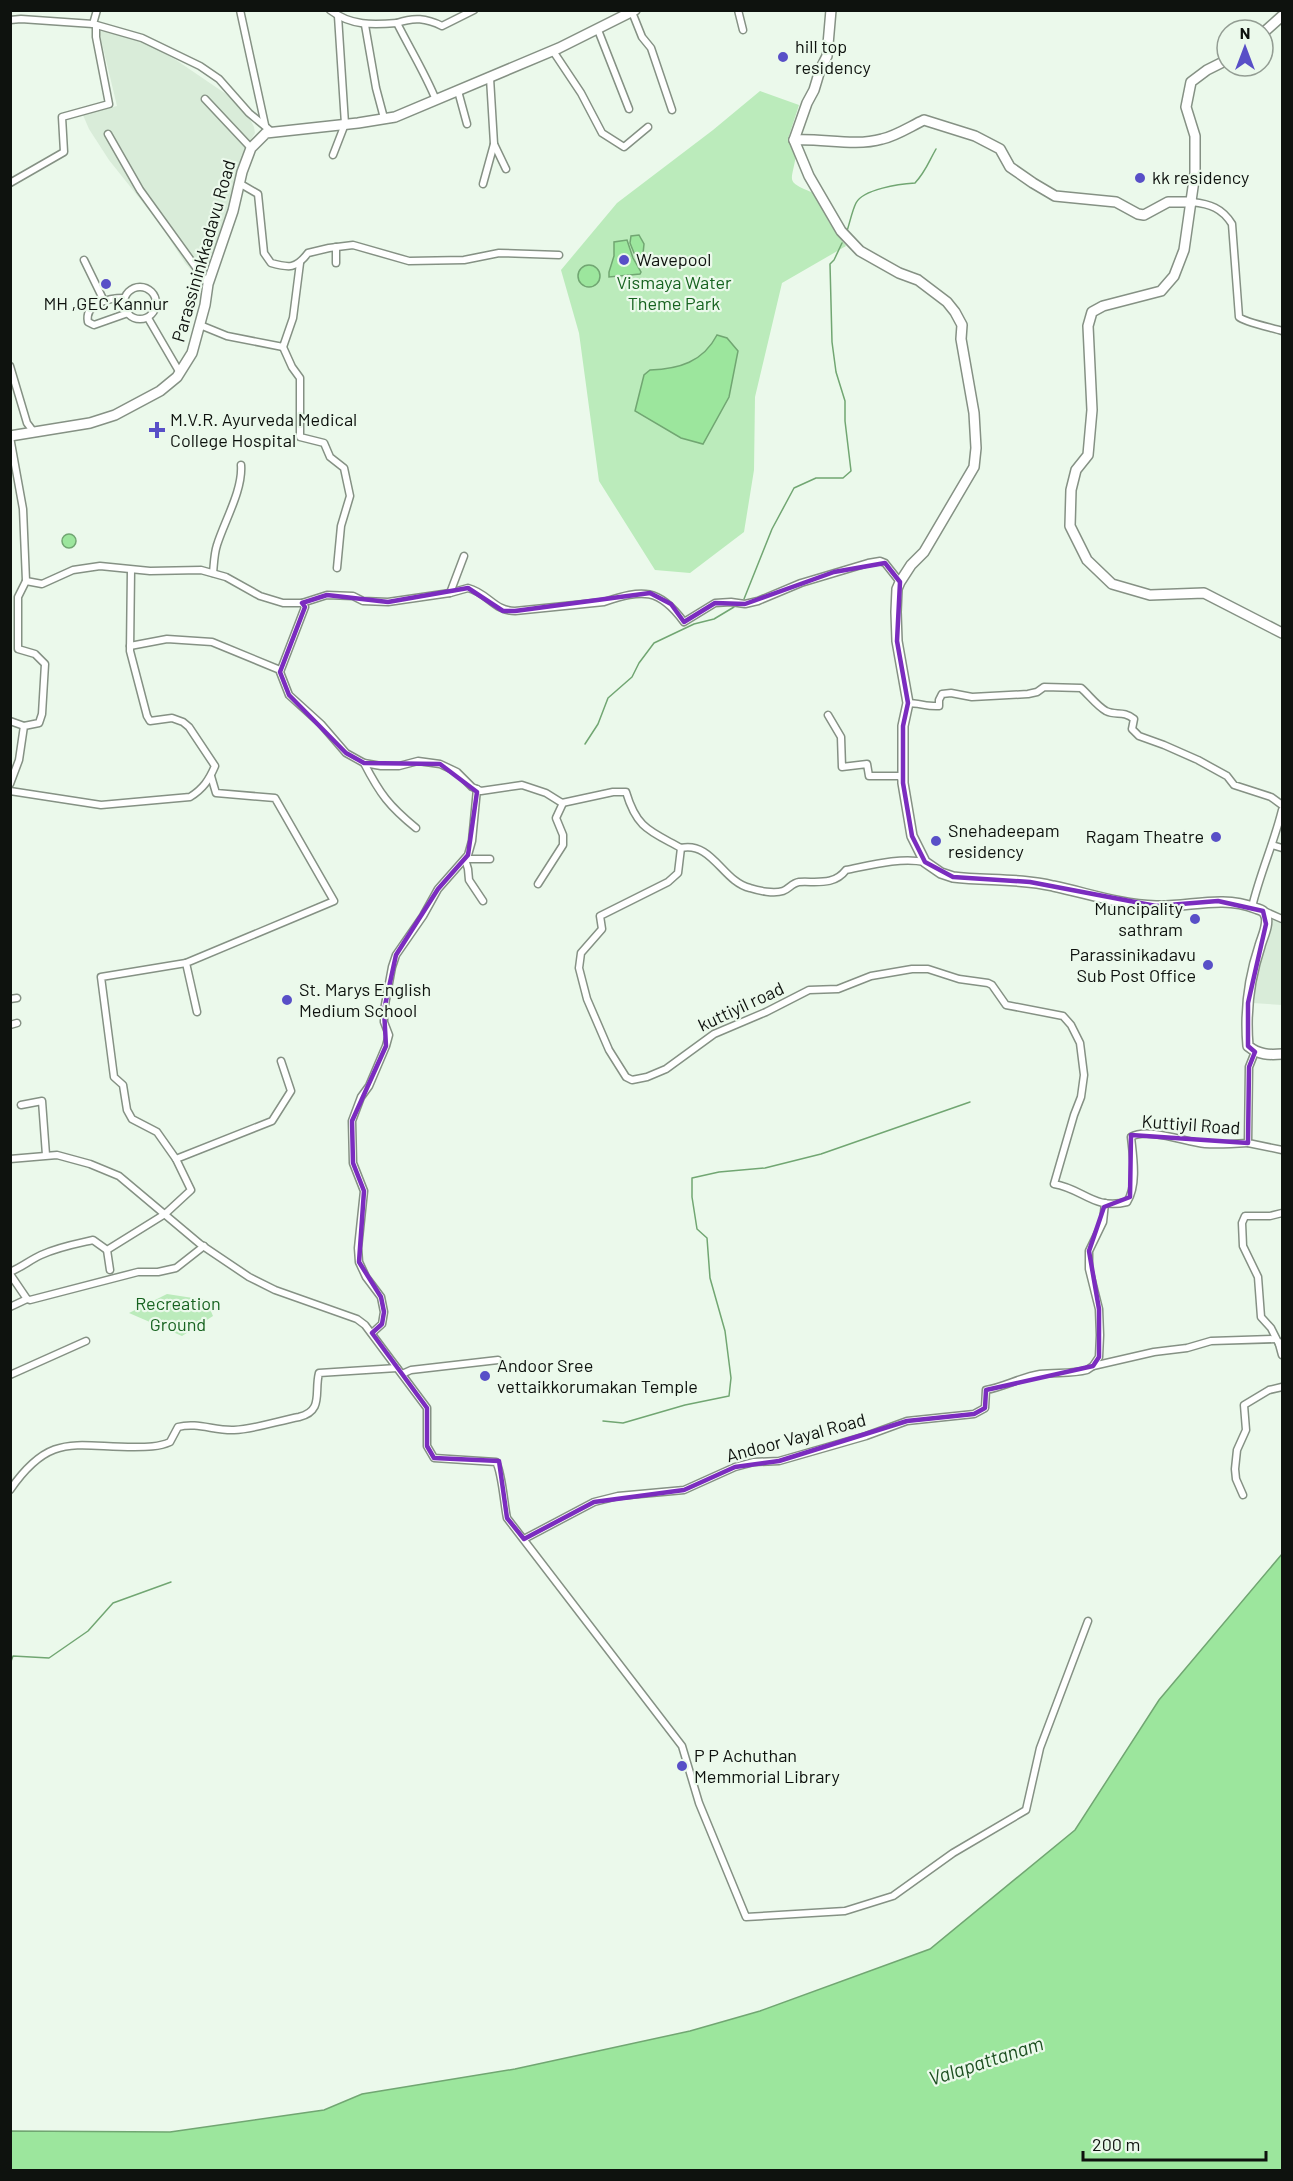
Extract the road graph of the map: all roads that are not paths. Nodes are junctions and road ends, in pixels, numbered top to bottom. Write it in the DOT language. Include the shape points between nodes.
graph roads {
  1 [pos="97,10"];
  2 [pos="240,10"];
  3 [pos="330,10"];
  4 [pos="474,10"];
  5 [pos="738,10"];
  6 [pos="831,10"];
  7 [pos="633,11"];
  8 [pos="338,16"];
  9 [pos="10,20"];
  10 [pos="397,23"];
  11 [pos="95,24"];
  12 [pos="365,26"];
  13 [pos="598,30"];
  14 [pos="743,30"];
  15 [pos="553,51"];
  16 [pos="1215,66"];
  17 [pos="490,78"];
  18 [pos="458,91"];
  19 [pos="205,99"];
  20 [pos="436,100"];
  21 [pos="629,109"];
  22 [pos="672,110"];
  23 [pos="384,118"];
  24 [pos="345,124"];
  25 [pos="467,124"];
  26 [pos="648,127"];
  27 [pos="269,129"];
  28 [pos="108,134"];
  29 [pos="794,140"];
  30 [pos="494,144"];
  31 [pos="251,148"];
  32 [pos="333,155"];
  33 [pos="506,169"];
  34 [pos="10,183"];
  35 [pos="239,183"];
  36 [pos="483,184"];
  37 [pos="1192,202"];
  38 [pos="336,247"];
  39 [pos="559,255"];
  40 [pos="84,260"];
  41 [pos="300,263"];
  42 [pos="336,263"];
  43 [pos="208,284"];
  44 [pos="124,298"];
  45 [pos="104,301"];
  46 [pos="128,313"];
  47 [pos="148,318"];
  48 [pos="200,325"];
  49 [pos="1282,332"];
  50 [pos="283,347"];
  51 [pos="10,366"];
  52 [pos="180,373"];
  53 [pos="33,431"];
  54 [pos="10,436"];
  55 [pos="241,465"];
  56 [pos="464,556"];
  57 [pos="337,568"];
  58 [pos="131,570"];
  59 [pos="213,573"];
  60 [pos="26,581"];
  61 [pos="900,582"];
  62 [pos="450,593"];
  63 [pos="302,603"];
  64 [pos="1282,633"];
  65 [pos="130,646"];
  66 [pos="18,649"];
  67 [pos="10,651"];
  68 [pos="280,670"];
  69 [pos="908,703"];
  70 [pos="828,715"];
  71 [pos="10,722"];
  72 [pos="24,726"];
  73 [pos="364,763"];
  74 [pos="211,776"];
  75 [pos="903,783"];
  76 [pos="10,784"];
  77 [pos="477,789"];
  78 [pos="10,791"];
  79 [pos="563,803"];
  80 [pos="1282,805"];
  81 [pos="1282,810"];
  82 [pos="416,828"];
  83 [pos="1272,845"];
  84 [pos="681,848"];
  85 [pos="1282,848"];
  86 [pos="465,859"];
  87 [pos="490,860"];
  88 [pos="925,862"];
  89 [pos="538,884"];
  90 [pos="483,901"];
  91 [pos="1252,907"];
  92 [pos="1263,911"];
  93 [pos="1282,919"];
  94 [pos="186,963"];
  95 [pos="197,1011"];
  96 [pos="1255,1052"];
  97 [pos="1282,1054"];
  98 [pos="281,1061"];
  99 [pos="21,1105"];
  100 [pos="1248,1143"];
  101 [pos="1282,1150"];
  102 [pos="46,1155"];
  103 [pos="10,1159"];
  104 [pos="176,1159"];
  105 [pos="1105,1203"];
  106 [pos="1282,1213"];
  107 [pos="165,1214"];
  108 [pos="204,1246"];
  109 [pos="107,1250"];
  110 [pos="110,1270"];
  111 [pos="10,1273"];
  112 [pos="27,1299"];
  113 [pos="10,1307"];
  114 [pos="372,1333"];
  115 [pos="86,1341"];
  116 [pos="1279,1342"];
  117 [pos="1282,1354"];
  118 [pos="498,1360"];
  119 [pos="1094,1366"];
  120 [pos="397,1368"];
  121 [pos="402,1374"];
  122 [pos="10,1375"];
  123 [pos="1282,1387"];
  124 [pos="10,1490"];
  125 [pos="1243,1495"];
  126 [pos="524,1539"];
  127 [pos="1088,1621"];
  1 -- 11 [label="street"];
  2 -- 27 [label="street"];
  3 -- 8 [label="street"];
  4 -- 10 [label="street" via="442,26 419,18"];
  5 -- 14 [label="street"];
  6 -- 29 [label="main road" via="827,56"];
  7 -- 13 [label="main road, Parassininkkadavu Road"];
  7 -- 22 [label="street" via="642,37 651,48"];
  8 -- 12 [label="street"];
  8 -- 24 [label="street"];
  9 -- 11 [label="street"];
  10 -- 12 [label="street"];
  10 -- 20 [label="street"];
  11 -- 27 [label="street" via="142,38 200,66"];
  11 -- 34 [label="street" via="109,104 62,117 64,152"];
  12 -- 23 [label="street"];
  13 -- 15 [label="main road, Parassininkkadavu Road"];
  13 -- 21 [label="street"];
  15 -- 17 [label="main road, Parassininkkadavu Road"];
  15 -- 26 [label="street" via="602,133 624,147"];
  16 -- 37 [label="main road" via="1191,81 1186,107 1195,136"];
  17 -- 18 [label="main road, Parassininkkadavu Road"];
  17 -- 30 [label="street"];
  18 -- 20 [label="main road, Parassininkkadavu Road"];
  18 -- 25 [label="street"];
  19 -- 31 [label="street"];
  20 -- 23 [label="main road, Parassininkkadavu Road"];
  23 -- 24 [label="main road, Parassininkkadavu Road"];
  24 -- 27 [label="main road, Parassininkkadavu Road"];
  24 -- 32 [label="street"];
  27 -- 31 [label="main road, Parassininkkadavu Road"];
  28 -- 43 [label="street" via="140,189"];
  29 -- 37 [label="main road" via="883,139 924,120 975,136 1000,149 1010,167 1055,196 1116,202 1144,215 1168,202"];
  29 -- 61 [label="main road" via="809,176 841,231 860,251 918,279 947,302 962,325 974,413 974,467 924,552"];
  30 -- 33 [label="street"];
  30 -- 36 [label="street"];
  31 -- 35 [label="main road, Parassininkkadavu Road"];
  35 -- 41 [label="street" via="258,194 264,254 271,263 287,267"];
  35 -- 43 [label="main road, Parassininkkadavu Road"];
  37 -- 49 [label="street" via="1220,209 1232,224 1239,317"];
  37 -- 64 [label="main road" via="1184,250 1174,276 1161,291 1092,312 1088,326 1092,410 1088,455 1076,470 1070,526 1087,560 1112,584 1150,595 1204,593"];
  38 -- 39 [label="street" via="353,245 409,261 464,260 499,253"];
  38 -- 41 [label="street" via="308,253"];
  38 -- 42 [label="street"];
  40 -- 45 [label="street"];
  41 -- 50 [label="street" via="293,318"];
  43 -- 48 [label="main road, Parassininkkadavu Road"];
  44 -- 45 [label="street"];
  44 -- 46 [label="street"];
  44 -- 47 [label="street" via="136,287 152,293 155,308"];
  45 -- 46 [label="street" via="88,312 88,322 100,324"];
  46 -- 47 [label="street"];
  47 -- 52 [label="street"];
  48 -- 50 [label="street" via="227,336"];
  48 -- 52 [label="main road, Parassininkkadavu Road" via="192,353"];
  50 -- 57 [label="street" via="300,378 300,436 324,443 330,457 344,468 350,496 341,526"];
  51 -- 53 [label="street"];
  52 -- 53 [label="main road, Parassininkkadavu Road" via="160,391 115,415 90,423"];
  53 -- 54 [label="main road, Parassininkkadavu Road"];
  54 -- 60 [label="street" via="23,509"];
  55 -- 59 [label="street" via="242,475 228,522 216,546"];
  56 -- 62 [label="street"];
  58 -- 59 [label="street"];
  58 -- 60 [label="street" via="100,566 73,570 42,584"];
  58 -- 65 [label="street"];
  59 -- 63 [label="street" via="260,596 283,603"];
  60 -- 66 [label="street" via="18,597"];
  61 -- 62 [label="street" via="885,563 868,563 758,601 715,603 684,622 671,604 650,593 515,611 503,611 468,588"];
  61 -- 69 [label="main road" via="897,641"];
  62 -- 63 [label="street" via="388,602 327,595"];
  63 -- 68 [label="street" via="305,607"];
  65 -- 68 [label="street" via="167,639 212,642"];
  65 -- 74 [label="street" via="150,721 172,718 183,722 215,766"];
  66 -- 67 [label="street"];
  66 -- 72 [label="street" via="35,654 45,664 39,723"];
  68 -- 73 [label="street" via="289,695 346,753"];
  69 -- 75 [label="main road" via="903,726"];
  69 -- 80 [label="street" via="939,706 942,694 951,693 972,697 1028,694 1044,687 1081,688 1109,712 1127,713 1134,719 1132,729 1139,736 1198,760 1227,776 1234,785 1271,797"];
  70 -- 75 [label="street" via="841,737 842,767 867,764 869,776 900,776"];
  71 -- 72 [label="street"];
  72 -- 76 [label="street"];
  73 -- 77 [label="street" via="440,764"];
  73 -- 82 [label="street" via="378,791"];
  74 -- 78 [label="street" via="190,797 101,805"];
  74 -- 94 [label="street" via="216,793 275,798 334,901"];
  75 -- 88 [label="main road" via="912,836"];
  77 -- 79 [label="street" via="522,785"];
  77 -- 86 [label="street" via="472,842"];
  79 -- 84 [label="street" via="626,792 635,818 647,830"];
  79 -- 89 [label="street" via="556,818 563,845"];
  81 -- 83 [label="street"];
  83 -- 85 [label="street"];
  83 -- 91 [label="street"];
  84 -- 88 [label="street" via="707,853 731,879 747,888 765,891 783,891 796,882 826,882 846,870"];
  84 -- 105 [label="street, kuttiyil road" via="678,873 668,882 600,916 602,929 582,953 579,968 587,999 609,1050 626,1077 632,1080 666,1069 714,1034 809,990 838,989 871,976 912,969 988,983 1006,1005 1063,1017 1071,1025 1080,1043 1084,1075 1054,1184"];
  86 -- 87 [label="street"];
  86 -- 90 [label="street" via="469,880"];
  86 -- 114 [label="street" via="438,889 396,955 384,1010 389,1035 352,1121 353,1163 364,1191 359,1262 381,1297 384,1312 382,1324"];
  88 -- 91 [label="main road" via="953,878 1030,882 1094,898 1141,904 1218,901"];
  91 -- 92 [label="main road"];
  92 -- 93 [label="street"];
  92 -- 96 [label="main road" via="1266,924 1248,1003 1248,1046"];
  94 -- 95 [label="street"];
  94 -- 104 [label="street" via="101,977 114,1077 123,1085 127,1110 132,1119 157,1132"];
  96 -- 97 [label="main road"];
  96 -- 100 [label="street" via="1249,1067"];
  98 -- 104 [label="street" via="291,1091 272,1121"];
  99 -- 102 [label="street" via="42,1101"];
  100 -- 101 [label="street"];
  100 -- 105 [label="street, Kuttiyil Road" via="1204,1144 1135,1134 1131,1137 1130,1197 1127,1202"];
  102 -- 103 [label="street"];
  102 -- 107 [label="street" via="72,1158 119,1176"];
  104 -- 107 [label="street" via="191,1190"];
  105 -- 119 [label="street" via="1102,1222 1089,1251 1089,1269 1099,1309 1099,1357"];
  106 -- 116 [label="street" via="1245,1216 1242,1223 1243,1246 1258,1277 1261,1317"];
  107 -- 108 [label="street"];
  107 -- 109 [label="street"];
  108 -- 112 [label="street" via="176,1268 138,1272"];
  108 -- 114 [label="street" via="249,1277 357,1319"];
  109 -- 110 [label="street"];
  109 -- 111 [label="street" via="93,1240 63,1246"];
  111 -- 112 [label="street"];
  112 -- 113 [label="street"];
  114 -- 120 [label="street"];
  115 -- 122 [label="street"];
  116 -- 117 [label="street"];
  116 -- 119 [label="street" via="1211,1341"];
  118 -- 121 [label="street"];
  119 -- 126 [label="street, Andoor Vayal Road" via="1078,1372 1018,1379 986,1390 985,1408 974,1414 907,1421 779,1461 735,1467 684,1490 594,1502"];
  120 -- 121 [label="street"];
  120 -- 124 [label="street" via="319,1373 317,1398 309,1415 237,1430 182,1426 170,1443 162,1445 60,1447 39,1457"];
  121 -- 126 [label="street" via="427,1408 430,1454 440,1459 496,1462 507,1518"];
  123 -- 125 [label="street" via="1244,1405 1246,1430 1237,1450 1235,1469"];
  126 -- 127 [label="street" via="682,1746 699,1803 746,1917 845,1911 893,1896 953,1853 1026,1810 1040,1748"];
}
